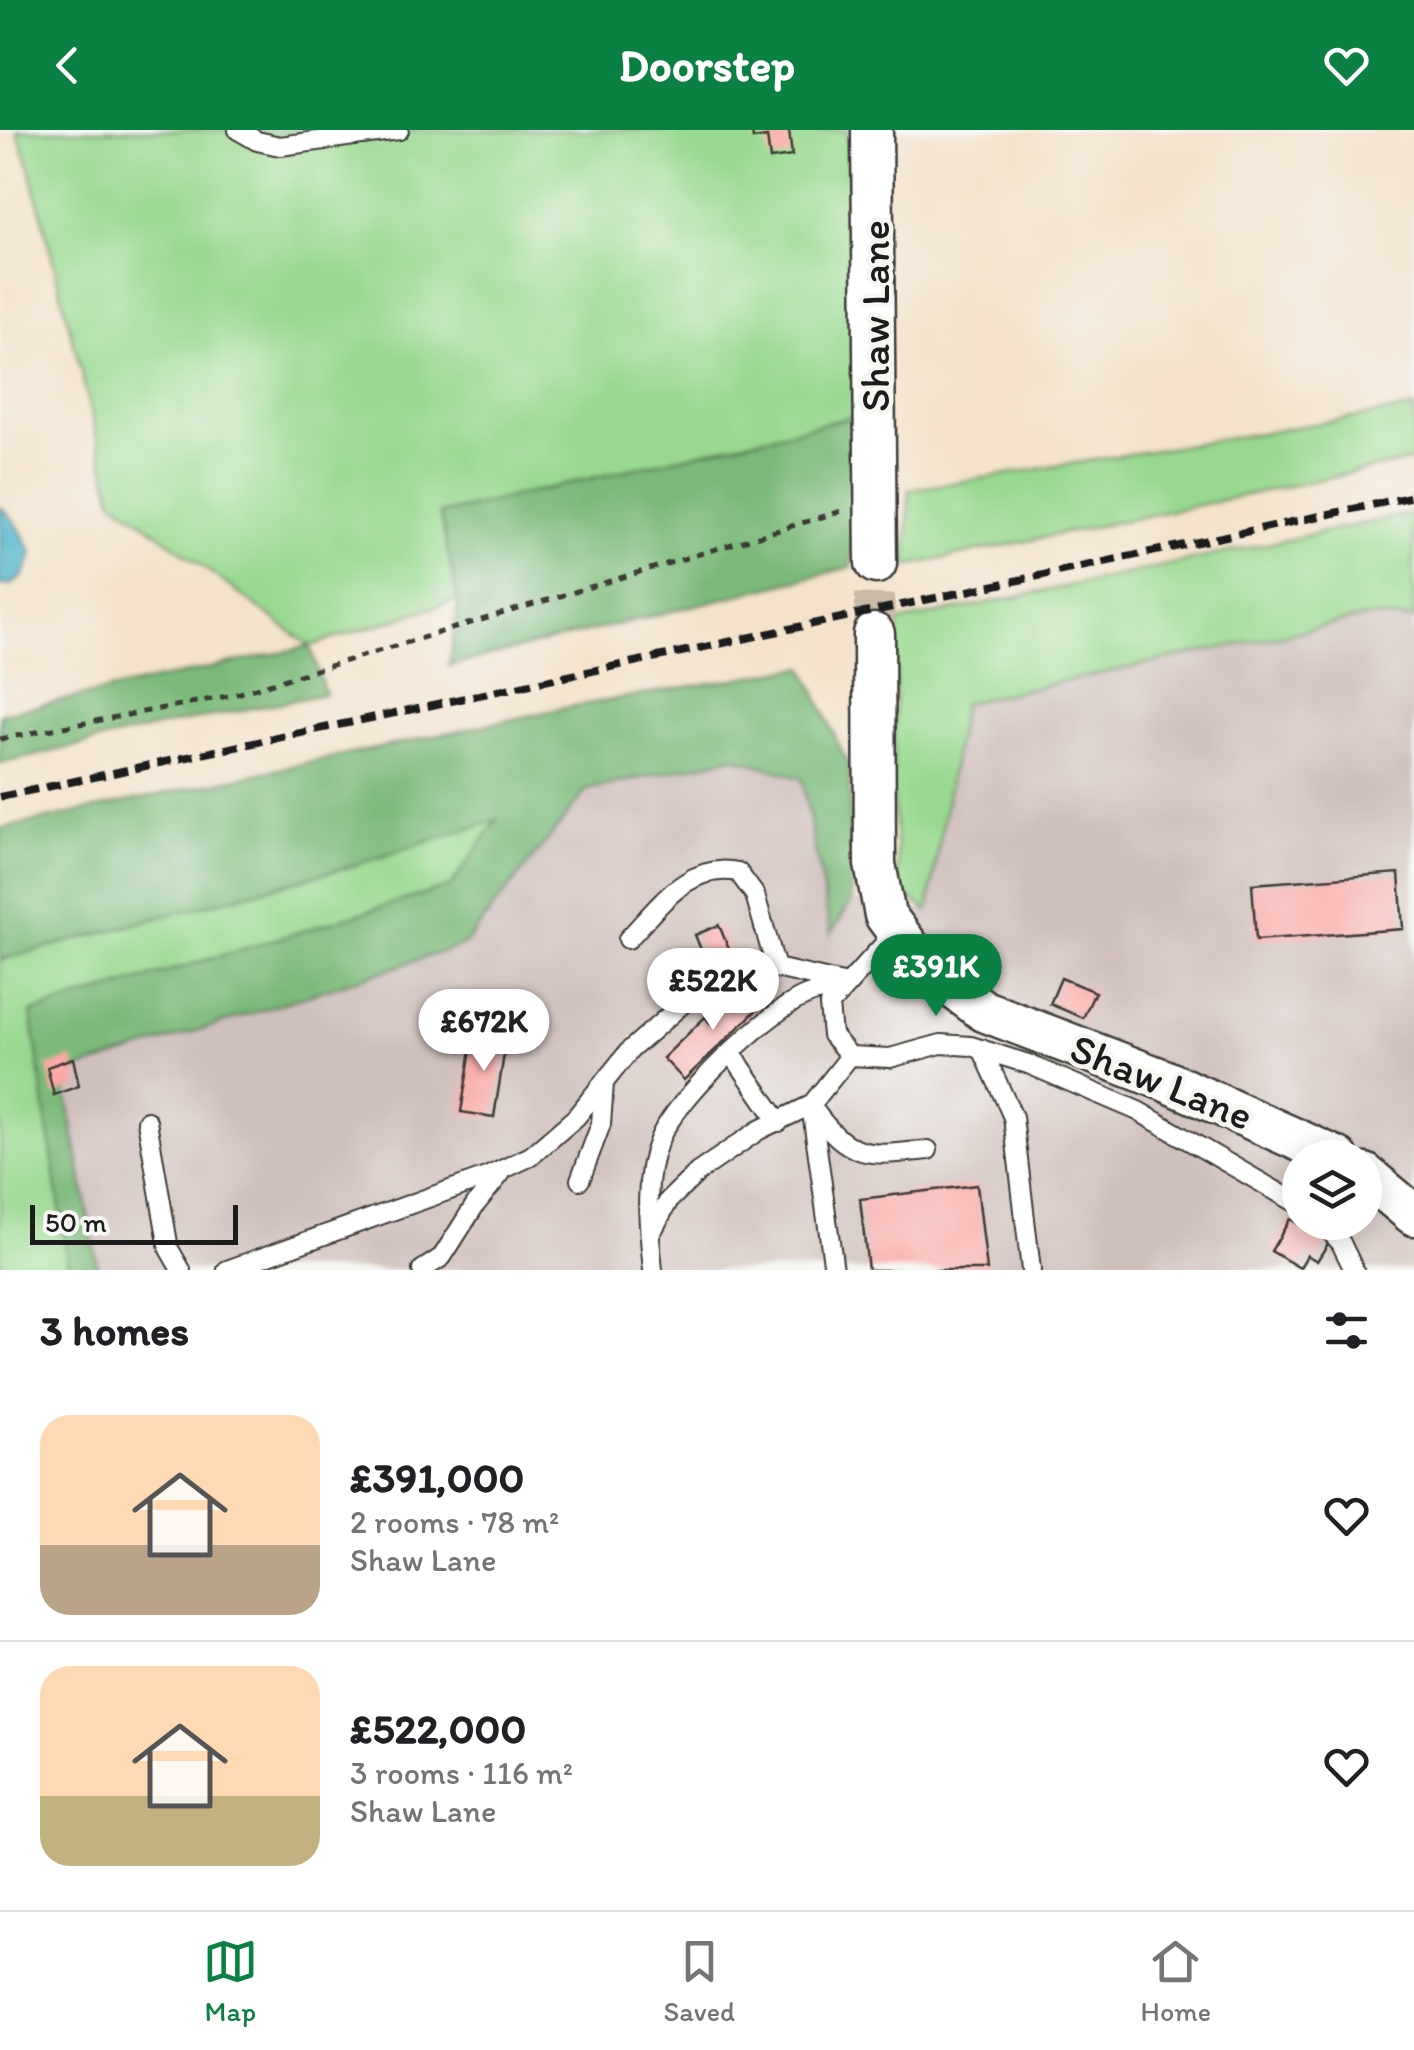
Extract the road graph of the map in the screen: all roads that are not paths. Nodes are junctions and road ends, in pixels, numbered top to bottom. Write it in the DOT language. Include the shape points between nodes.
graph roads {
  1 [pos="238,130"];
  2 [pos="399,130"];
  3 [pos="872,130"];
  4 [pos="876,562"];
  5 [pos="874,634"];
  6 [pos="896,931"];
  7 [pos="628,939"];
  8 [pos="776,968"];
  9 [pos="847,984"];
  10 [pos="982,1049"];
  11 [pos="732,1054"];
  12 [pos="850,1056"];
  13 [pos="604,1082"];
  14 [pos="811,1105"];
  15 [pos="147,1120"];
  16 [pos="779,1122"];
  17 [pos="1298,1140"];
  18 [pos="928,1150"];
  19 [pos="505,1168"];
  20 [pos="580,1180"];
  21 [pos="1382,1188"];
  22 [pos="1282,1195"];
  23 [pos="1414,1215"];
  24 [pos="650,1235"];
  25 [pos="1338,1240"];
  26 [pos="442,1264"];
  27 [pos="181,1270"];
  28 [pos="227,1270"];
  29 [pos="422,1270"];
  30 [pos="652,1270"];
  31 [pos="834,1270"];
  32 [pos="1031,1270"];
  33 [pos="1354,1270"];
  1 -- 2 [label="lane" via="280,146"];
  3 -- 4 [label="street, Shaw Lane"];
  5 -- 6 [label="street, Shaw Lane" via="875,864 885,915"];
  6 -- 9 [label="lane"];
  6 -- 17 [label="street, Shaw Lane" via="924,966 984,1012 1179,1086"];
  7 -- 8 [label="lane" via="687,879 721,869 738,872 755,894"];
  8 -- 9 [label="lane"];
  8 -- 13 [label="lane" via="748,968 688,999"];
  9 -- 11 [label="lane" via="804,996"];
  9 -- 12 [label="lane" via="829,1005 832,1035"];
  10 -- 12 [label="lane" via="941,1044 890,1058"];
  10 -- 22 [label="lane" via="1138,1111"];
  10 -- 32 [label="lane" via="1013,1118"];
  11 -- 16 [label="lane"];
  11 -- 24 [label="lane" via="673,1114 659,1141 650,1172"];
  12 -- 14 [label="lane"];
  13 -- 19 [label="lane" via="556,1136"];
  13 -- 20 [label="lane" via="601,1124"];
  14 -- 16 [label="lane"];
  14 -- 18 [label="lane" via="834,1137 860,1151"];
  14 -- 31 [label="lane"];
  15 -- 27 [label="lane" via="170,1249"];
  16 -- 24 [label="lane" via="698,1172 669,1200"];
  19 -- 26 [label="lane"];
  19 -- 28 [label="lane"];
  21 -- 23 [label="street"];
  24 -- 30 [label="lane"];
  25 -- 33 [label="lane"];
  26 -- 29 [label="lane"];
}
